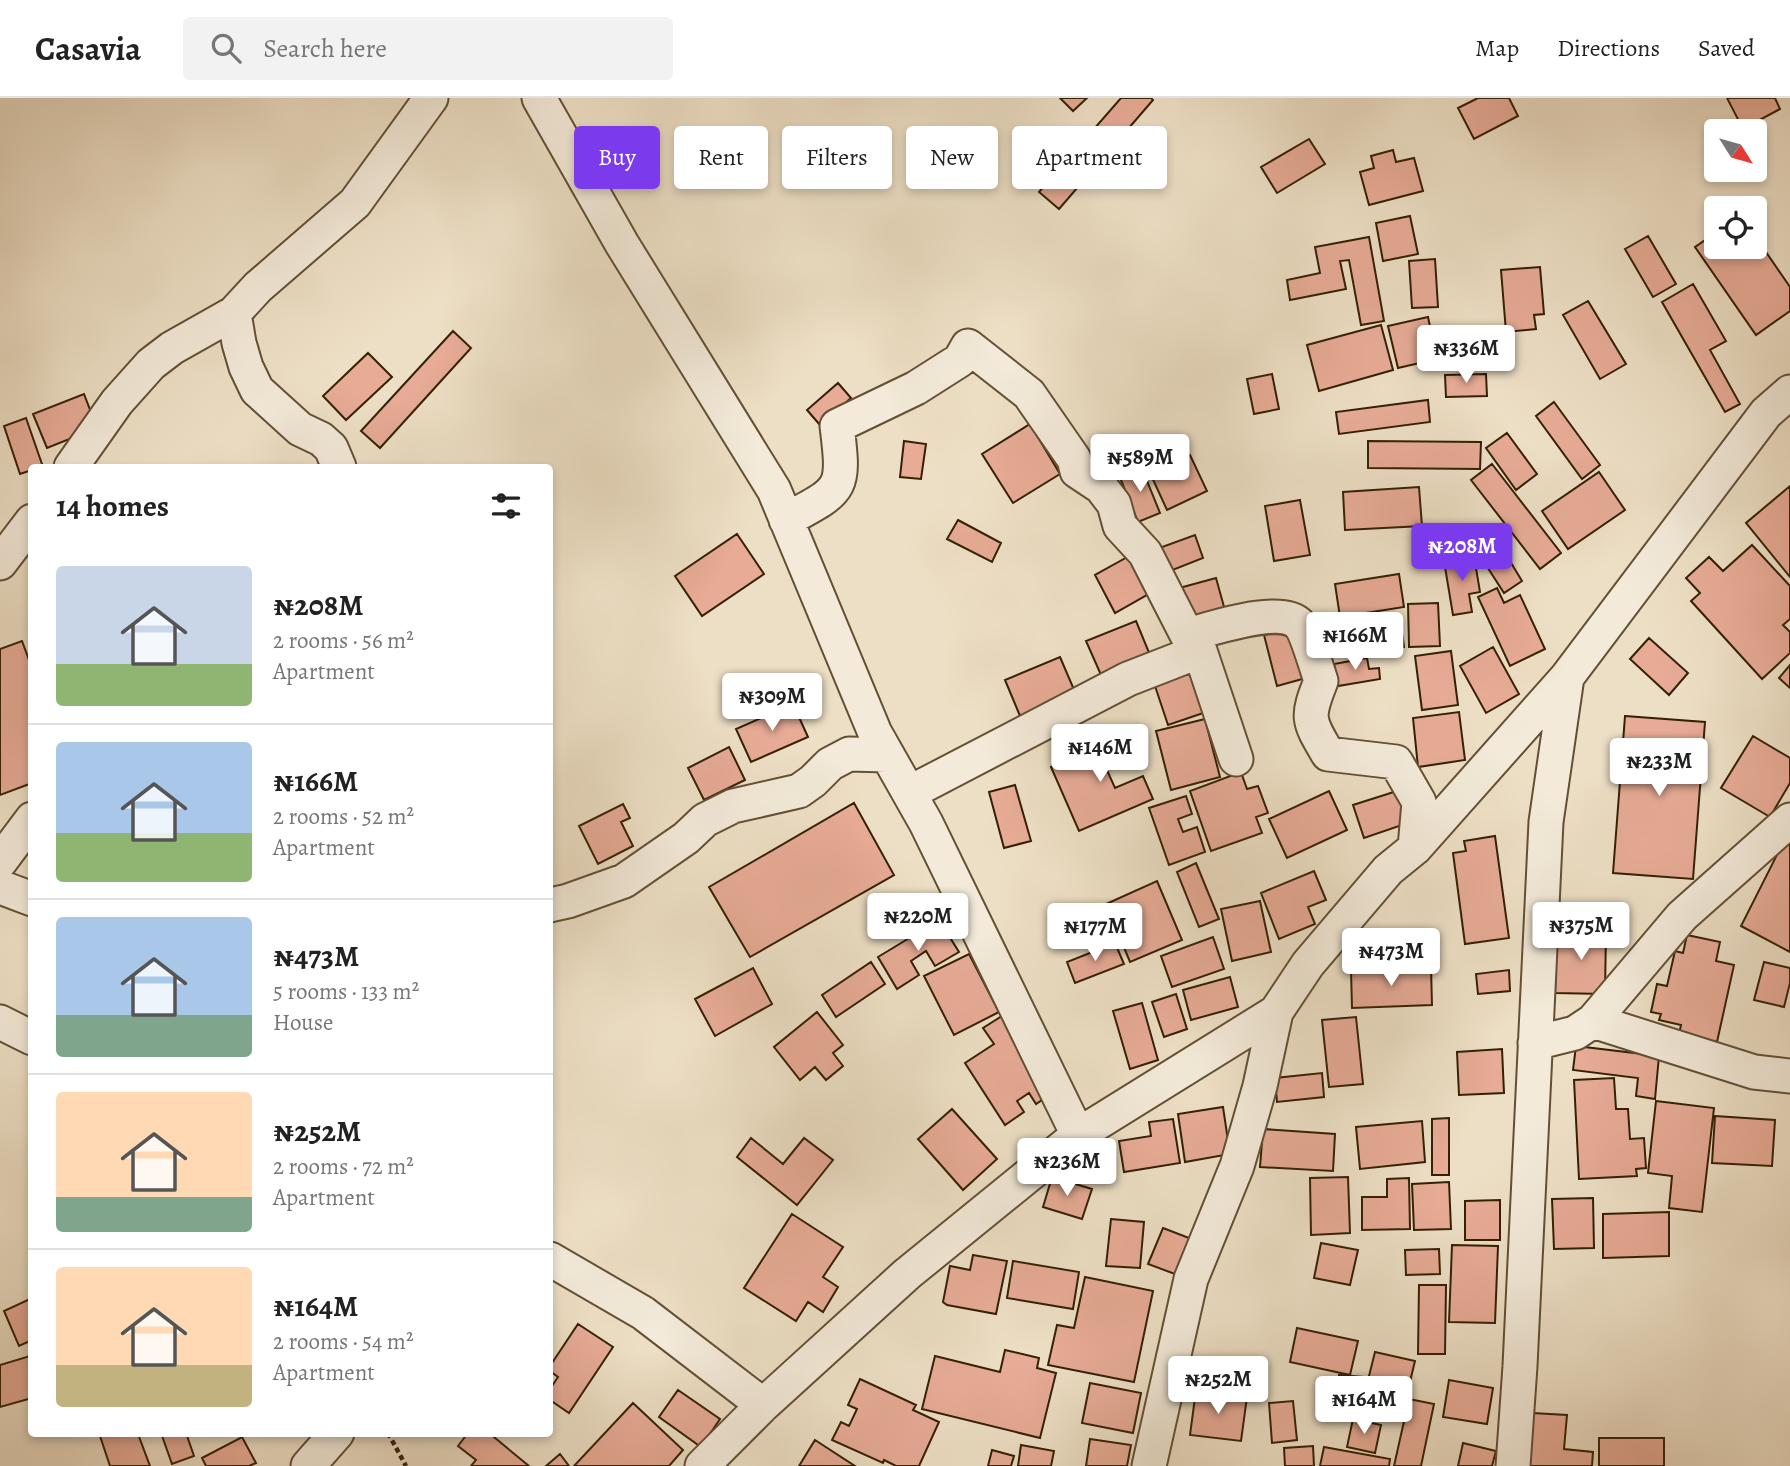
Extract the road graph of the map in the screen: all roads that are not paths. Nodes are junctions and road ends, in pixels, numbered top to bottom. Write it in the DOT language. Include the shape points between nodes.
graph roads {
  1 [pos="431,98"];
  2 [pos="539,98"];
  3 [pos="234,313"];
  4 [pos="1790,392"];
  5 [pos="73,464"];
  6 [pos="338,464"];
  7 [pos="786,520"];
  8 [pos="28,526"];
  9 [pos="0,564"];
  10 [pos="1194,643"];
  11 [pos="1567,677"];
  12 [pos="887,755"];
  13 [pos="1236,759"];
  14 [pos="909,793"];
  15 [pos="1790,820"];
  16 [pos="28,824"];
  17 [pos="1415,848"];
  18 [pos="0,862"];
  19 [pos="0,887"];
  20 [pos="28,898"];
  21 [pos="553,904"];
  22 [pos="1276,1012"];
  23 [pos="1593,1021"];
  24 [pos="0,1022"];
  25 [pos="28,1036"];
  26 [pos="1535,1043"];
  27 [pos="1790,1076"];
  28 [pos="1078,1135"];
  29 [pos="553,1261"];
  30 [pos="763,1405"];
  31 [pos="333,1437"];
  32 [pos="308,1466"];
  33 [pos="702,1466"];
  34 [pos="1149,1466"];
  35 [pos="1513,1466"];
  1 -- 3 [label="street" via="355,203"];
  2 -- 7 [label="street" via="622,244 774,490"];
  3 -- 5 [label="street" via="151,364"];
  3 -- 6 [label="street" via="246,367 257,390 300,429 331,448"];
  4 -- 11 [label="street" via="1766,414"];
  7 -- 10 [label="street" via="824,499 839,484 842,463 837,426 916,388 960,360 968,346 1029,394 1074,458 1077,471 1101,487 1114,504 1120,526 1144,553"];
  7 -- 12 [label="street"];
  8 -- 9 [label="street"];
  10 -- 13 [label="street"];
  10 -- 14 [label="street"];
  10 -- 17 [label="street" via="1256,618 1286,616 1301,625 1321,681 1310,709 1313,729 1328,754 1396,762 1419,802"];
  11 -- 17 [label="street"];
  11 -- 26 [label="street" via="1546,822"];
  12 -- 14 [label="street"];
  12 -- 21 [label="street" via="849,754 799,791 733,806 705,820 624,881"];
  14 -- 28 [label="street"];
  15 -- 23 [label="street" via="1682,916"];
  16 -- 18 [label="street"];
  17 -- 22 [label="street" via="1388,870 1317,954"];
  19 -- 20 [label="street"];
  22 -- 28 [label="street"];
  22 -- 34 [label="street" via="1237,1166 1191,1279"];
  23 -- 26 [label="street" via="1575,1033"];
  23 -- 27 [label="street" via="1754,1072"];
  24 -- 25 [label="street"];
  26 -- 35 [label="street"];
  28 -- 30 [label="street" via="907,1274"];
  29 -- 30 [label="street" via="643,1313"];
  30 -- 33 [label="street"];
  31 -- 32 [label="street"];
}
